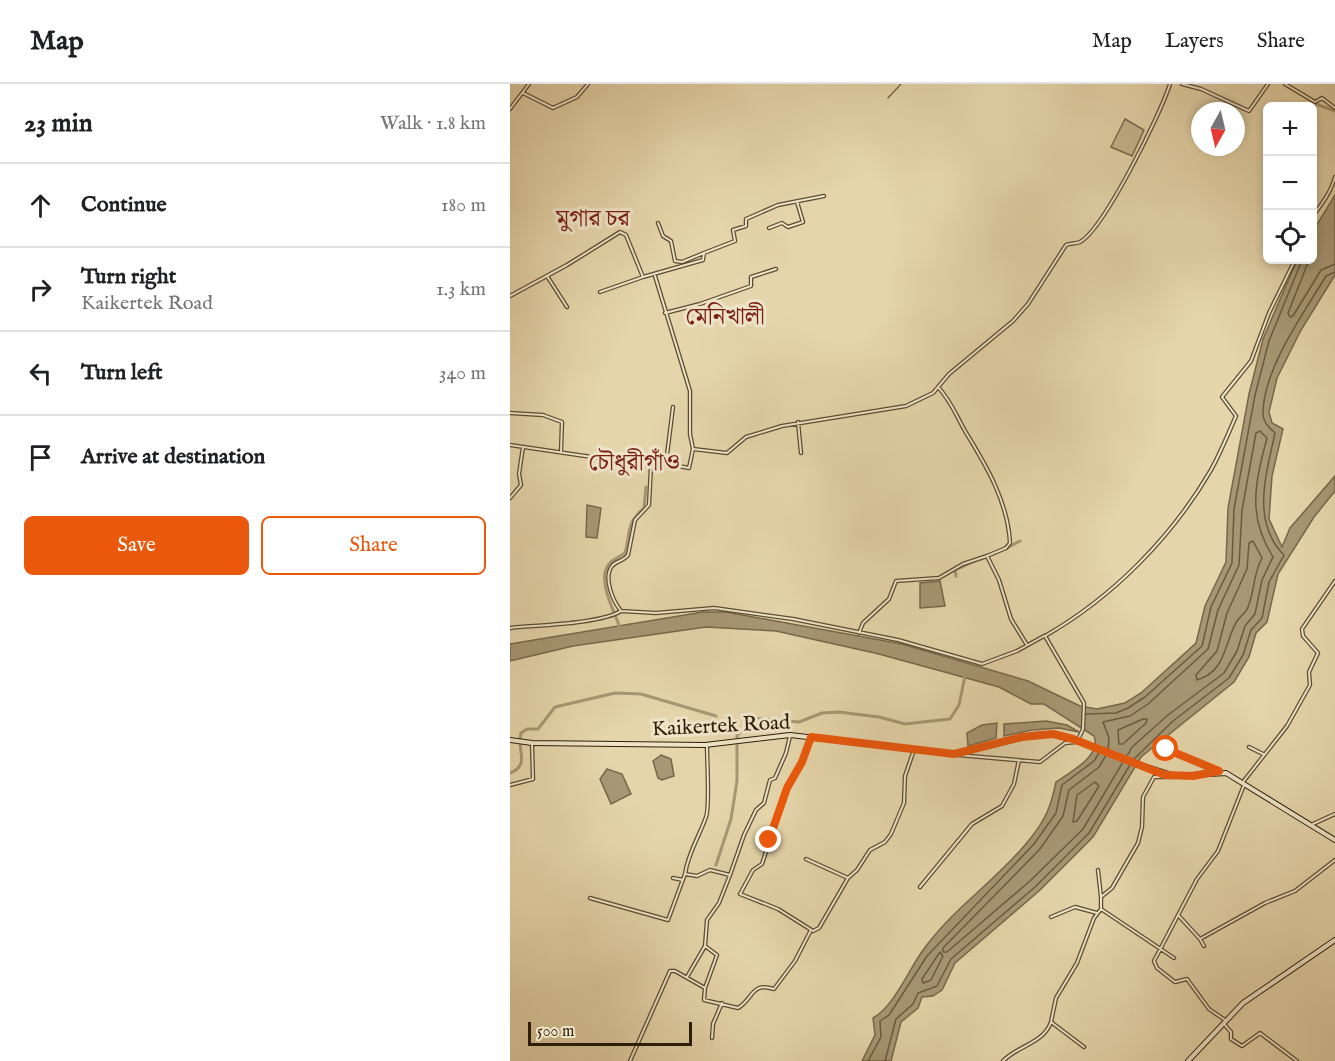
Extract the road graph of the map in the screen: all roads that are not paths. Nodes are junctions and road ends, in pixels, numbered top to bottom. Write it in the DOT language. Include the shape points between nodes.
graph roads {
  1 [pos="529,84"];
  2 [pos="588,84"];
  3 [pos="1170,84"];
  4 [pos="1182,84"];
  5 [pos="1268,84"];
  6 [pos="1285,84"];
  7 [pos="523,93"];
  8 [pos="1335,108"];
  9 [pos="510,109"];
  10 [pos="1335,177"];
  11 [pos="824,196"];
  12 [pos="796,202"];
  13 [pos="1316,210"];
  14 [pos="658,223"];
  15 [pos="769,228"];
  16 [pos="704,253"];
  17 [pos="1293,264"];
  18 [pos="776,270"];
  19 [pos="547,276"];
  20 [pos="655,276"];
  21 [pos="643,277"];
  22 [pos="600,292"];
  23 [pos="510,296"];
  24 [pos="567,307"];
  25 [pos="664,313"];
  26 [pos="938,387"];
  27 [pos="673,407"];
  28 [pos="510,413"];
  29 [pos="798,422"];
  30 [pos="510,445"];
  31 [pos="524,447"];
  32 [pos="693,449"];
  33 [pos="560,453"];
  34 [pos="801,453"];
  35 [pos="666,463"];
  36 [pos="651,466"];
  37 [pos="510,498"];
  38 [pos="987,557"];
  39 [pos="1335,581"];
  40 [pos="620,612"];
  41 [pos="510,628"];
  42 [pos="859,633"];
  43 [pos="1045,636"];
  44 [pos="1028,645"];
  45 [pos="790,735"];
  46 [pos="811,737"];
  47 [pos="510,740"];
  48 [pos="530,743"];
  49 [pos="707,745"];
  50 [pos="1249,747"];
  51 [pos="1166,749"];
  52 [pos="914,750"];
  53 [pos="954,754"];
  54 [pos="1263,754"];
  55 [pos="1019,760"];
  56 [pos="1219,771"];
  57 [pos="1175,776"];
  58 [pos="1244,782"];
  59 [pos="510,785"];
  60 [pos="1335,814"];
  61 [pos="1312,825"];
  62 [pos="1335,840"];
  63 [pos="806,859"];
  64 [pos="1335,860"];
  65 [pos="1098,870"];
  66 [pos="685,874"];
  67 [pos="730,874"];
  68 [pos="674,878"];
  69 [pos="848,878"];
  70 [pos="683,880"];
  71 [pos="920,887"];
  72 [pos="1101,897"];
  73 [pos="590,898"];
  74 [pos="1101,909"];
  75 [pos="1097,913"];
  76 [pos="1178,915"];
  77 [pos="1051,917"];
  78 [pos="812,930"];
  79 [pos="1200,939"];
  80 [pos="1335,941"];
  81 [pos="705,946"];
  82 [pos="1204,946"];
  83 [pos="1160,948"];
  84 [pos="1174,958"];
  85 [pos="687,977"];
  86 [pos="705,988"];
  87 [pos="722,1003"];
  88 [pos="1051,1022"];
  89 [pos="1225,1022"];
  90 [pos="712,1038"];
  91 [pos="1084,1047"];
  92 [pos="630,1061"];
  93 [pos="1003,1061"];
  94 [pos="1188,1061"];
  95 [pos="1297,1061"];
  1 -- 7 [label="street"];
  2 -- 7 [label="street" via="577,97 553,108"];
  3 -- 26 [label="street" via="1101,220 1079,242 1066,245 1013,321"];
  4 -- 5 [label="street" via="1249,111"];
  6 -- 8 [label="street" via="1315,102 1322,98"];
  7 -- 9 [label="street"];
  10 -- 13 [label="street" via="1332,191"];
  11 -- 12 [label="street"];
  12 -- 15 [label="street" via="803,222"];
  12 -- 16 [label="street" via="771,207 745,220 746,226 733,230 735,241"];
  14 -- 16 [label="street" via="663,236 671,241 675,261"];
  16 -- 20 [label="street" via="703,260"];
  17 -- 43 [label="street" via="1251,361 1222,397 1236,416 1211,470 1164,536 1137,566 1096,602"];
  18 -- 25 [label="street" via="751,277 751,286"];
  19 -- 21 [label="street" via="620,232 626,235"];
  19 -- 23 [label="street"];
  19 -- 24 [label="street"];
  20 -- 21 [label="street"];
  20 -- 25 [label="street"];
  21 -- 22 [label="street"];
  25 -- 32 [label="street" via="690,391"];
  26 -- 29 [label="street" via="906,405"];
  26 -- 38 [label="street" via="980,454 1003,504 1010,543"];
  27 -- 35 [label="street"];
  28 -- 33 [label="street" via="543,415 562,422"];
  29 -- 32 [label="street" via="746,437 727,453"];
  29 -- 34 [label="street"];
  30 -- 31 [label="street"];
  31 -- 33 [label="street"];
  31 -- 37 [label="street" via="521,485"];
  32 -- 35 [label="street" via="690,468"];
  33 -- 36 [label="street"];
  35 -- 36 [label="street"];
  36 -- 40 [label="street" via="649,505 635,520 628,555 613,565 610,572 610,591"];
  38 -- 42 [label="street" via="963,564 939,578 896,581 890,599 863,623"];
  38 -- 44 [label="street" via="999,580 1014,628"];
  39 -- 54 [label="street" via="1301,632 1318,653 1309,672 1310,685 1280,737"];
  40 -- 41 [label="street"];
  40 -- 42 [label="street" via="724,609"];
  42 -- 44 [label="street" via="982,664"];
  43 -- 44 [label="street"];
  43 -- 55 [label="street" via="1084,703 1083,729 1075,743 1065,743 1041,761"];
  45 -- 46 [label="main road, Kaikertek Road"];
  45 -- 49 [label="main road, Kaikertek Road"];
  45 -- 67 [label="street" via="786,753 775,778 770,780 764,803 756,810 744,835"];
  46 -- 52 [label="main road, Kaikertek Road"];
  46 -- 78 [label="street" via="787,788 762,864 753,870 740,895 778,909"];
  47 -- 48 [label="main road, Kaikertek Road"];
  48 -- 49 [label="main road, Kaikertek Road"];
  48 -- 59 [label="street" via="532,779"];
  49 -- 66 [label="street" via="706,817"];
  50 -- 54 [label="street"];
  51 -- 56 [label="street"];
  52 -- 53 [label="main road, Kaikertek Road"];
  52 -- 69 [label="street" via="905,776 904,803 891,834 870,850"];
  53 -- 55 [label="street"];
  53 -- 57 [label="main road, Kaikertek Road, bridge" via="1053,734"];
  54 -- 58 [label="street"];
  55 -- 71 [label="street" via="1014,784 1002,806 972,824"];
  56 -- 57 [label="main road, Kaikertek Road"];
  56 -- 58 [label="main road"];
  57 -- 72 [label="street" via="1154,777 1143,797 1138,843 1112,888"];
  58 -- 61 [label="main road"];
  58 -- 76 [label="street" via="1218,851"];
  60 -- 61 [label="street"];
  61 -- 62 [label="main road"];
  63 -- 69 [label="street"];
  64 -- 79 [label="street" via="1295,891"];
  65 -- 72 [label="street"];
  66 -- 67 [label="street" via="697,876 710,870"];
  66 -- 70 [label="street"];
  67 -- 81 [label="street" via="719,903 707,920"];
  68 -- 70 [label="street"];
  69 -- 78 [label="street" via="819,928"];
  70 -- 73 [label="street" via="668,920"];
  72 -- 74 [label="street"];
  74 -- 75 [label="street"];
  74 -- 83 [label="street"];
  75 -- 77 [label="street" via="1075,907"];
  75 -- 88 [label="street" via="1077,963 1056,998"];
  76 -- 79 [label="street"];
  76 -- 83 [label="street"];
  78 -- 87 [label="street" via="776,988 758,987 738,1008"];
  79 -- 82 [label="street"];
  80 -- 89 [label="main road" via="1243,1003"];
  81 -- 85 [label="street"];
  81 -- 86 [label="street" via="717,955"];
  83 -- 84 [label="street"];
  83 -- 89 [label="street" via="1154,962 1157,968 1175,982 1185,978 1209,1009"];
  85 -- 86 [label="street"];
  85 -- 92 [label="street" via="670,971"];
  86 -- 87 [label="street" via="704,1000"];
  87 -- 90 [label="street"];
  88 -- 91 [label="street"];
  88 -- 93 [label="street" via="1036,1041 1014,1050"];
  89 -- 94 [label="main road"];
  89 -- 95 [label="street" via="1238,1046 1260,1033"];
}
